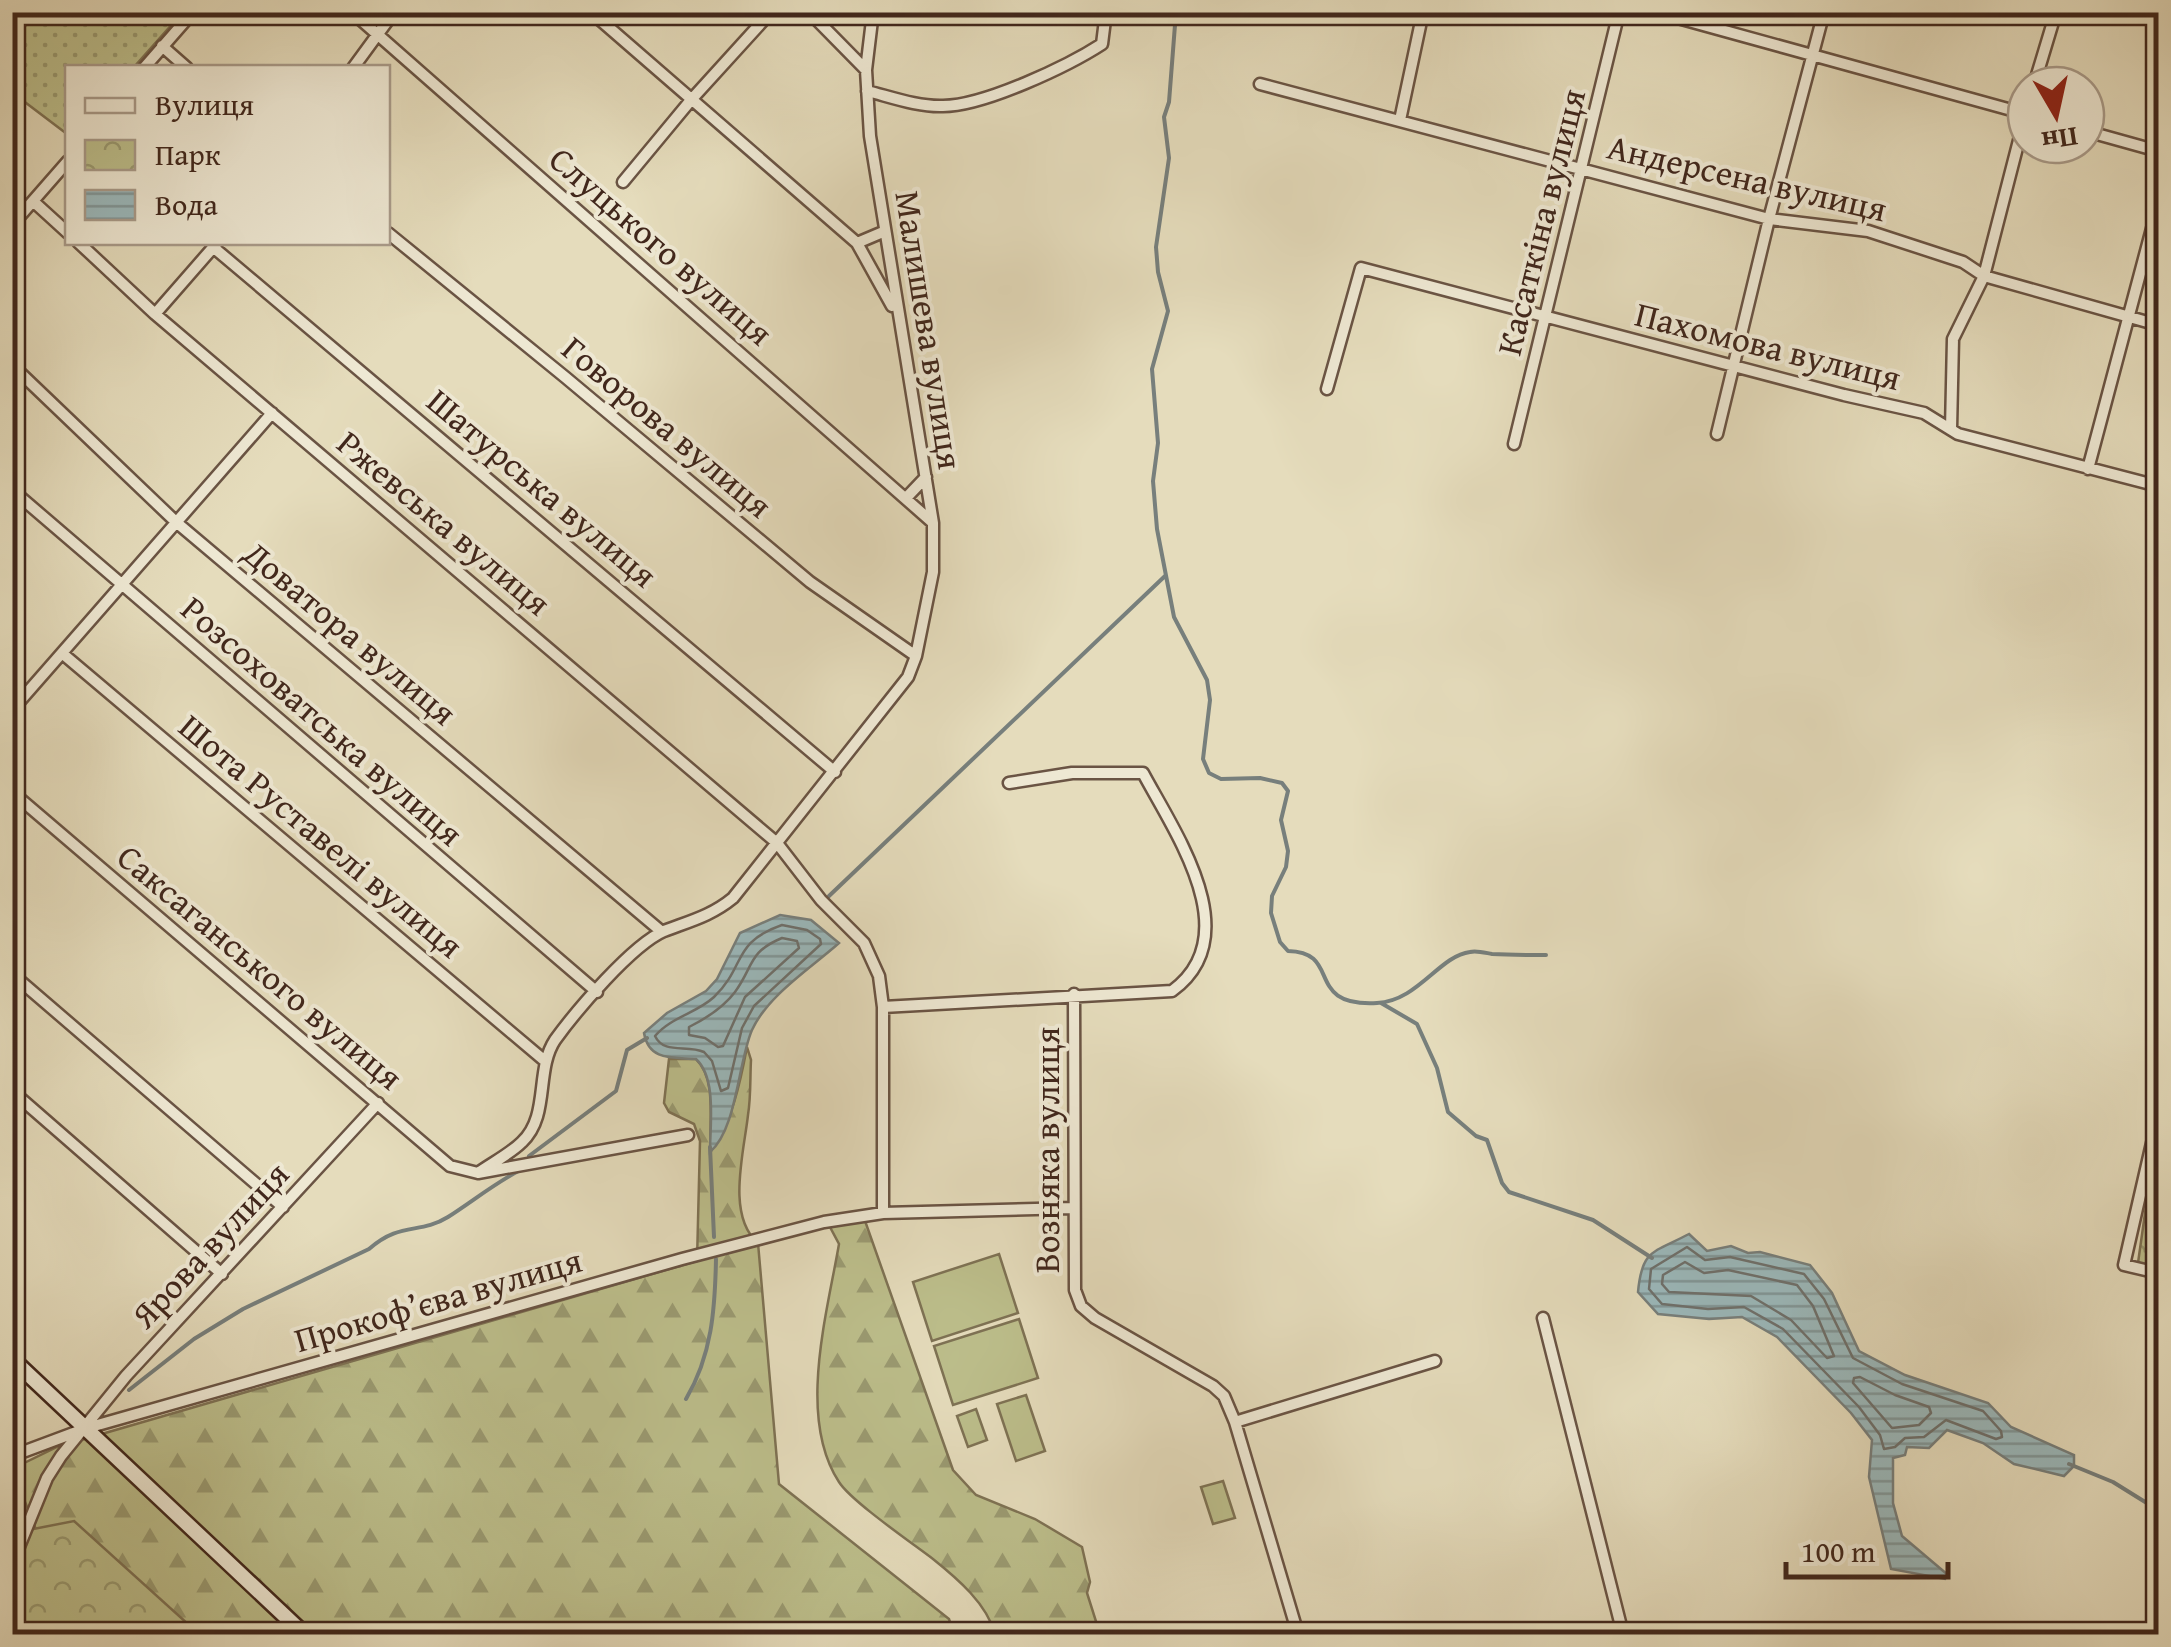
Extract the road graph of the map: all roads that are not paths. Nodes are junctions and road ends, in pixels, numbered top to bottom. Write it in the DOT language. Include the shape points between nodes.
graph roads {
  1 [pos="193,12"];
  2 [pos="352,12"];
  3 [pos="394,12"];
  4 [pos="591,12"];
  5 [pos="771,12"];
  6 [pos="809,12"];
  7 [pos="873,12"];
  8 [pos="1106,12"];
  9 [pos="1423,12"];
  10 [pos="1619,12"];
  11 [pos="1656,12"];
  12 [pos="1824,12"];
  13 [pos="2056,12"];
  14 [pos="376,33"];
  15 [pos="162,46"];
  16 [pos="1812,55"];
  17 [pos="146,65"];
  18 [pos="184,65"];
  19 [pos="355,65"];
  20 [pos="2040,65"];
  21 [pos="866,70"];
  22 [pos="1260,84"];
  23 [pos="867,91"];
  24 [pos="691,100"];
  25 [pos="2006,108"];
  26 [pos="1400,120"];
  27 [pos="2106,137"];
  28 [pos="2158,151"];
  29 [pos="65,165"];
  30 [pos="2013,165"];
  31 [pos="1583,170"];
  32 [pos="623,182"];
  33 [pos="34,202"];
  34 [pos="2158,206"];
  35 [pos="1769,219"];
  36 [pos="12,225"];
  37 [pos="65,230"];
  38 [pos="884,232"];
  39 [pos="390,236"];
  40 [pos="857,243"];
  41 [pos="81,245"];
  42 [pos="215,245"];
  43 [pos="1984,276"];
  44 [pos="155,314"];
  45 [pos="898,316"];
  46 [pos="2127,316"];
  47 [pos="1546,318"];
  48 [pos="2158,325"];
  49 [pos="12,364"];
  50 [pos="1733,367"];
  51 [pos="1327,389"];
  52 [pos="272,413"];
  53 [pos="1951,430"];
  54 [pos="1718,434"];
  55 [pos="1514,444"];
  56 [pos="2088,468"];
  57 [pos="926,477"];
  58 [pos="2158,486"];
  59 [pos="12,490"];
  60 [pos="907,497"];
  61 [pos="176,522"];
  62 [pos="933,523"];
  63 [pos="122,586"];
  64 [pos="63,654"];
  65 [pos="916,656"];
  66 [pos="12,710"];
  67 [pos="835,772"];
  68 [pos="1010,783"];
  69 [pos="12,792"];
  70 [pos="777,843"];
  71 [pos="662,932"];
  72 [pos="12,974"];
  73 [pos="597,992"];
  74 [pos="1074,994"];
  75 [pos="882,1007"];
  76 [pos="545,1061"];
  77 [pos="12,1091"];
  78 [pos="378,1104"];
  79 [pos="2158,1117"];
  80 [pos="688,1134"];
  81 [pos="478,1173"];
  82 [pos="283,1207"];
  83 [pos="1073,1208"];
  84 [pos="884,1213"];
  85 [pos="2158,1273"];
  86 [pos="222,1274"];
  87 [pos="1543,1318"];
  88 [pos="12,1359"];
  89 [pos="1435,1361"];
  90 [pos="1235,1422"];
  91 [pos="87,1428"];
  92 [pos="12,1456"];
  93 [pos="12,1564"];
  94 [pos="304,1634"];
  95 [pos="1298,1634"];
  96 [pos="1623,1634"];
  1 -- 15 [label="street"];
  2 -- 14 [label="street, Слуцького вулиця"];
  3 -- 14 [label="street"];
  4 -- 24 [label="street"];
  5 -- 24 [label="street"];
  6 -- 21 [label="street"];
  7 -- 21 [label="street, Малишева вулиця"];
  8 -- 23 [label="street" via="1102,44 991,97 942,106"];
  9 -- 26 [label="street"];
  10 -- 31 [label="street, Касаткіна вулиця"];
  11 -- 16 [label="street"];
  12 -- 16 [label="street"];
  13 -- 20 [label="street"];
  14 -- 19 [label="street"];
  14 -- 60 [label="street, Слуцького вулиця"];
  15 -- 17 [label="street"];
  15 -- 18 [label="street"];
  16 -- 25 [label="street"];
  16 -- 35 [label="street"];
  21 -- 23 [label="street, Малишева вулиця"];
  22 -- 26 [label="street, Андерсена вулиця"];
  23 -- 38 [label="street, Малишева вулиця"];
  24 -- 32 [label="street"];
  24 -- 40 [label="street"];
  26 -- 31 [label="street, Андерсена вулиця"];
  27 -- 28 [label="street"];
  29 -- 33 [label="street"];
  30 -- 43 [label="street"];
  31 -- 35 [label="street, Андерсена вулиця"];
  31 -- 47 [label="street, Касаткіна вулиця"];
  33 -- 36 [label="street"];
  33 -- 37 [label="street"];
  34 -- 46 [label="street"];
  35 -- 43 [label="street, Андерсена вулиця" via="1868,231 1964,262"];
  35 -- 50 [label="street"];
  38 -- 40 [label="street"];
  38 -- 45 [label="street, Малишева вулиця"];
  39 -- 65 [label="street, Говорова вулиця" via="810,582"];
  40 -- 45 [label="street"];
  41 -- 44 [label="street, Ржевська вулиця"];
  42 -- 44 [label="street"];
  42 -- 67 [label="street, Шатурська вулиця"];
  43 -- 46 [label="street, Андерсена вулиця"];
  43 -- 53 [label="street" via="1953,339"];
  44 -- 52 [label="street, Ржевська вулиця"];
  45 -- 57 [label="street, Малишева вулиця"];
  46 -- 48 [label="street, Андерсена вулиця"];
  46 -- 56 [label="street"];
  47 -- 50 [label="street, Пахомова вулиця"];
  47 -- 51 [label="street, Пахомова вулиця" via="1361,268"];
  47 -- 55 [label="street, Касаткіна вулиця"];
  49 -- 61 [label="street, Доватора вулиця"];
  50 -- 53 [label="street, Пахомова вулиця" via="1924,413"];
  50 -- 54 [label="street"];
  52 -- 61 [label="street"];
  52 -- 70 [label="street, Ржевська вулиця"];
  53 -- 56 [label="street, Пахомова вулиця"];
  56 -- 58 [label="street, Пахомова вулиця"];
  57 -- 60 [label="street"];
  57 -- 62 [label="street, Малишева вулиця"];
  59 -- 63 [label="street, Розсоховатська вулиця"];
  60 -- 62 [label="street, Слуцького вулиця"];
  61 -- 63 [label="street"];
  61 -- 71 [label="street, Доватора вулиця"];
  62 -- 65 [label="street, Малишева вулиця" via="933,572"];
  63 -- 64 [label="street"];
  63 -- 73 [label="street, Розсоховатська вулиця"];
  64 -- 66 [label="street"];
  64 -- 76 [label="street, Шота Руставелі вулиця"];
  65 -- 67 [label="street, Малишева вулиця" via="896,696"];
  67 -- 70 [label="street, Малишева вулиця"];
  68 -- 74 [label="street" via="1072,773 1143,773 1194,869 1204,906 1203,944 1184,982 1172,991"];
  69 -- 78 [label="street, Саксаганського вулиця"];
  70 -- 71 [label="street, Малишева вулиця" via="717,912"];
  70 -- 75 [label="street, Ржевська вулиця" via="864,944 880,976"];
  71 -- 73 [label="street, Малишева вулиця" via="633,951"];
  72 -- 82 [label="street"];
  73 -- 76 [label="street, Малишева вулиця"];
  74 -- 75 [label="street"];
  74 -- 83 [label="street, Возняка вулиця"];
  75 -- 84 [label="street, Ржевська вулиця"];
  76 -- 81 [label="street" via="534,1124 524,1140"];
  77 -- 86 [label="street"];
  78 -- 81 [label="street, Саксаганського вулиця" via="450,1166"];
  78 -- 82 [label="street, Ярова вулиця"];
  79 -- 85 [label="street" via="2124,1265"];
  80 -- 81 [label="street"];
  82 -- 86 [label="street, Ярова вулиця"];
  83 -- 84 [label="street, Прокоф’єва вулиця"];
  83 -- 90 [label="street, Возняка вулиця" via="1073,1275 1081,1306 1213,1386"];
  84 -- 91 [label="street, Прокоф’єва вулиця" via="682,1259"];
  86 -- 91 [label="street, Ярова вулиця"];
  87 -- 96 [label="street"];
  88 -- 91 [label="main road"];
  89 -- 90 [label="street"];
  90 -- 95 [label="street, Возняка вулиця"];
  91 -- 92 [label="street, Прокоф’єва вулиця"];
  91 -- 93 [label="street, Ярова вулиця" via="47,1478"];
  91 -- 94 [label="main road"];
}
